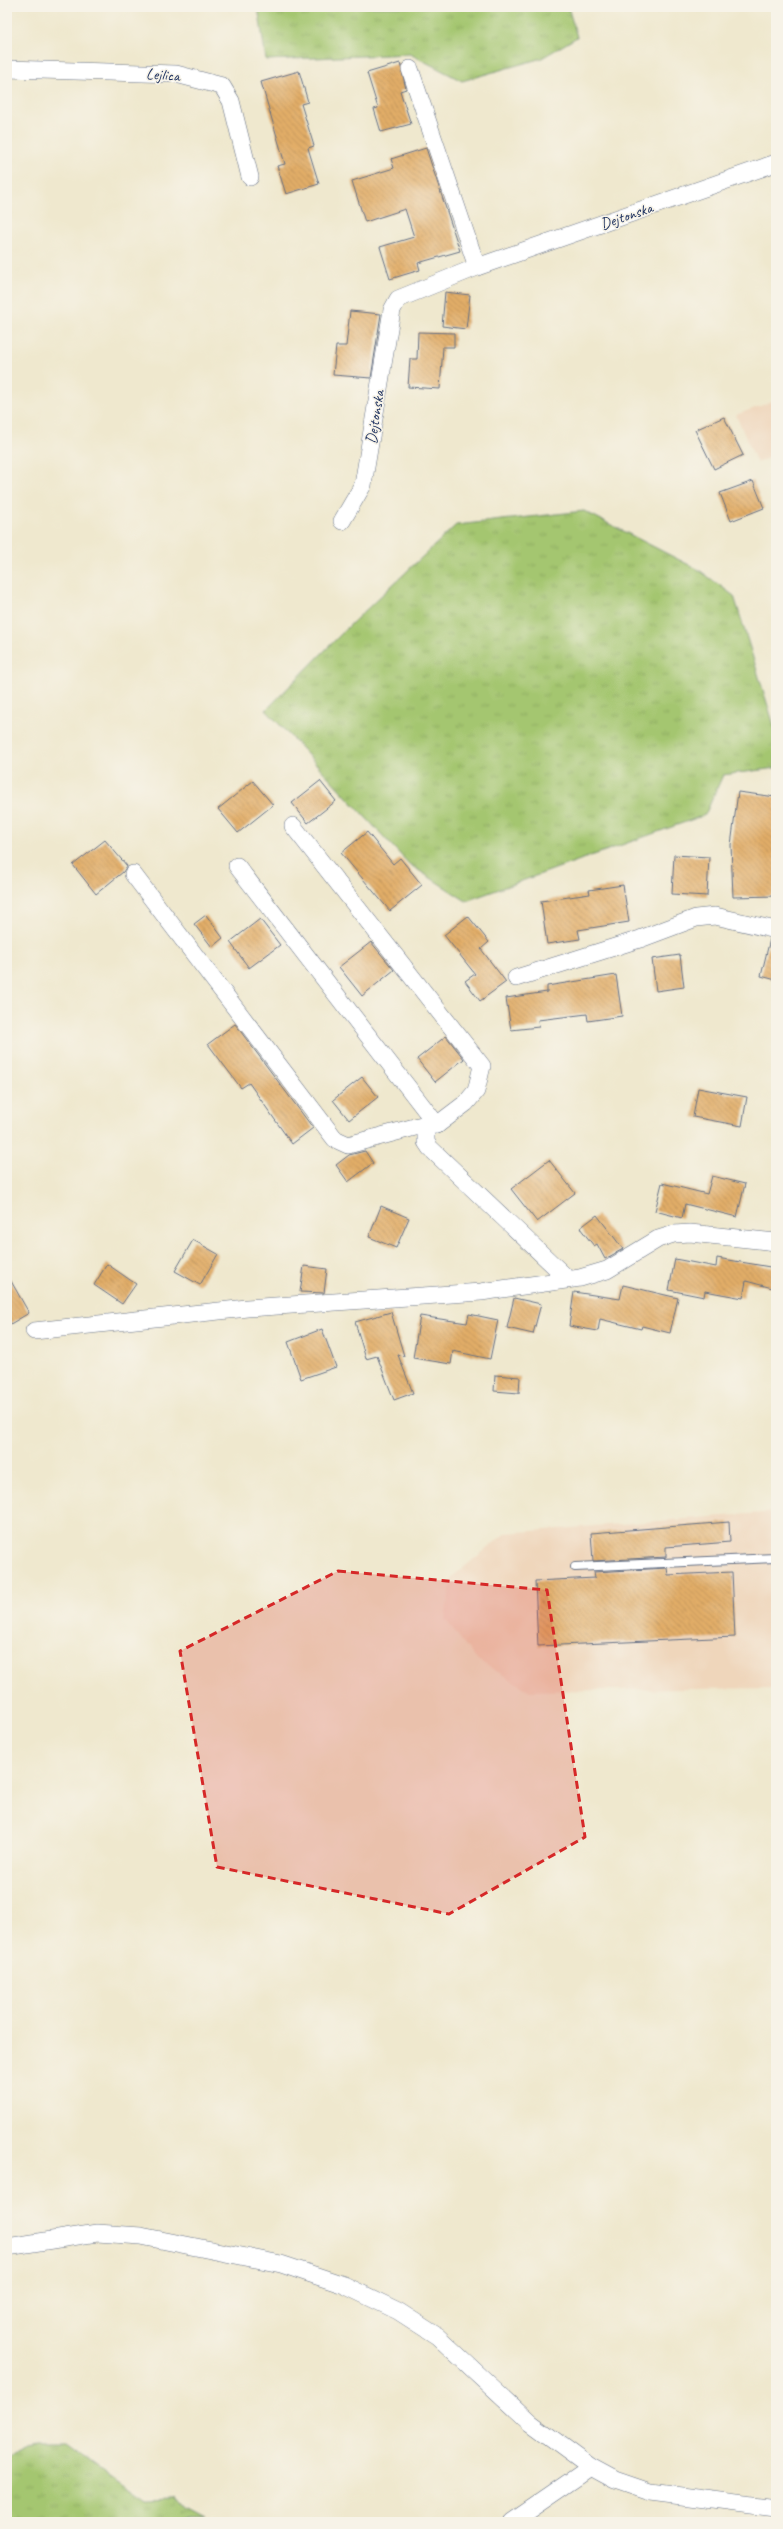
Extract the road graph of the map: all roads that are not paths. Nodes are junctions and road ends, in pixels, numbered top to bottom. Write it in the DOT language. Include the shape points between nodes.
graph roads {
  1 [pos="7,69"];
  2 [pos="410,69"];
  3 [pos="776,163"];
  4 [pos="250,177"];
  5 [pos="477,267"];
  6 [pos="342,520"];
  7 [pos="293,826"];
  8 [pos="237,866"];
  9 [pos="133,874"];
  10 [pos="776,930"];
  11 [pos="516,978"];
  12 [pos="432,1125"];
  13 [pos="776,1242"];
  14 [pos="568,1279"];
  15 [pos="34,1331"];
  16 [pos="776,1558"];
  17 [pos="575,1567"];
  18 [pos="7,2247"];
  19 [pos="591,2467"];
  20 [pos="776,2508"];
  21 [pos="511,2522"];
  1 -- 4 [label="street, Lejlica" via="176,74 222,86 232,101"];
  2 -- 5 [label="street"];
  3 -- 5 [label="street, Dejtonska"];
  5 -- 6 [label="street, Dejtonska" via="398,299 394,305 363,485"];
  7 -- 12 [label="street" via="482,1066 476,1091 466,1103"];
  8 -- 12 [label="street"];
  9 -- 12 [label="street" via="335,1139 348,1145"];
  10 -- 11 [label="street" via="715,916 696,918 640,939"];
  12 -- 14 [label="street" via="426,1142 430,1148"];
  13 -- 14 [label="street" via="690,1233 674,1234 658,1239 607,1270"];
  14 -- 15 [label="street" via="481,1292 247,1308"];
  16 -- 17 [label="lane"];
  18 -- 19 [label="street" via="97,2233 141,2236 281,2264 344,2285 398,2311 437,2336 531,2423"];
  19 -- 20 [label="street" via="615,2480 650,2492"];
  19 -- 21 [label="street"];
}
